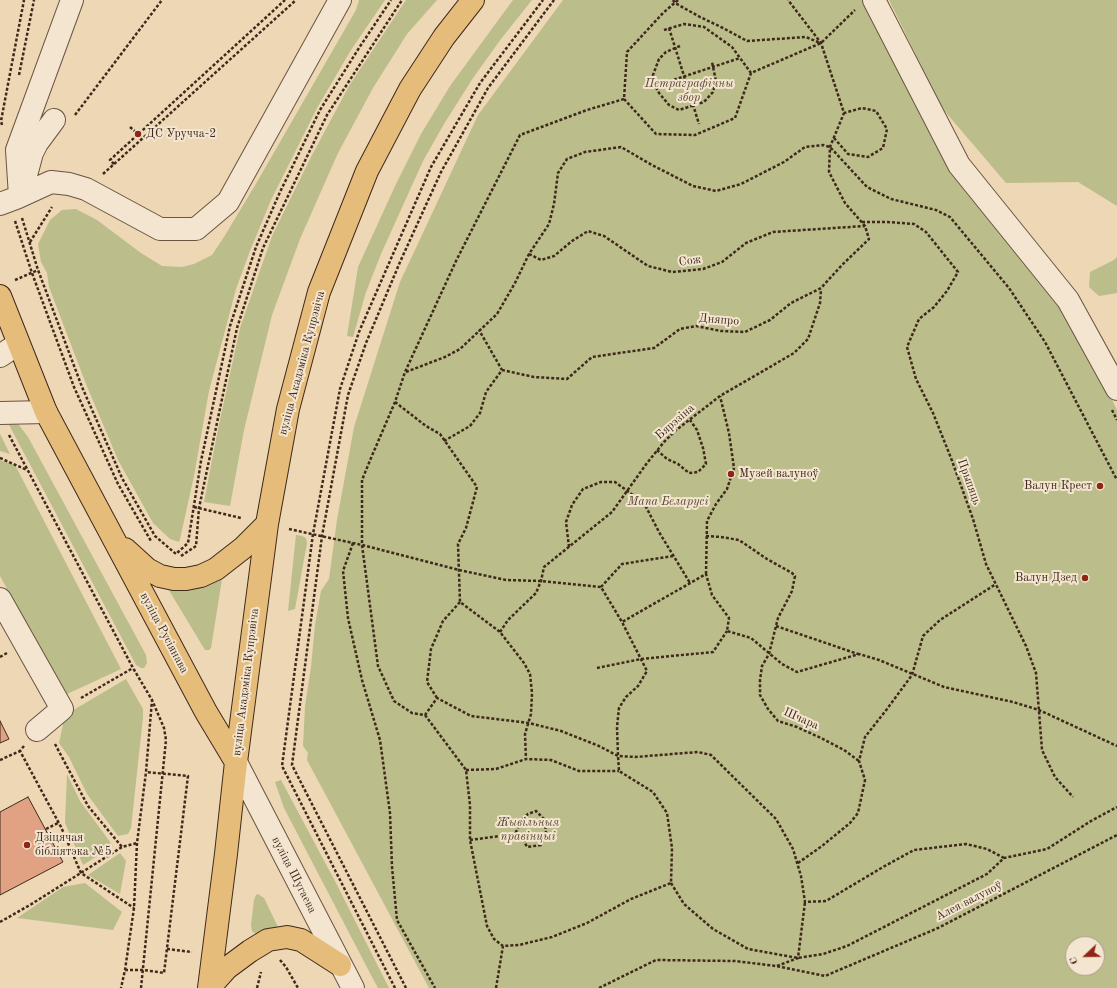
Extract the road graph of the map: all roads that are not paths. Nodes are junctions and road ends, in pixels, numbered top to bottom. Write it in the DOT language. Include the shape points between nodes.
graph roads {
  1 [pos="72,0"];
  2 [pos="340,0"];
  3 [pos="473,0"];
  4 [pos="866,4"];
  5 [pos="63,119"];
  6 [pos="11,200"];
  7 [pos="6,289"];
  8 [pos="18,344"];
  9 [pos="0,356"];
  10 [pos="1117,389"];
  11 [pos="46,412"];
  12 [pos="4,422"];
  13 [pos="267,524"];
  14 [pos="110,534"];
  15 [pos="0,599"];
  16 [pos="45,736"];
  17 [pos="236,762"];
  18 [pos="340,965"];
  19 [pos="209,988"];
  20 [pos="352,988"];
  1 -- 6 [label="street" via="17,150"];
  2 -- 6 [label="street" via="228,202 196,229 160,229 86,189 69,184 51,182"];
  3 -- 13 [label="main road, вуліца Акадэміка Купрэвіча" via="444,37 410,89 361,185 320,292 288,409"];
  4 -- 10 [label="street" via="960,165 1068,300"];
  5 -- 6 [label="street" via="37,143"];
  7 -- 8 [label="main road, вуліца Русіянава"];
  8 -- 9 [label="street"];
  8 -- 11 [label="main road, вуліца Русіянава"];
  11 -- 12 [label="street"];
  11 -- 14 [label="main road, вуліца Русіянава"];
  13 -- 14 [label="main road" via="243,548 216,569 186,579 160,576 147,569"];
  13 -- 17 [label="main road, вуліца Акадэміка Купрэвіча"];
  14 -- 17 [label="main road, вуліца Русіянава" via="206,712"];
  15 -- 16 [label="street" via="62,709"];
  17 -- 18 [label="street, вуліца Шугаева"];
  17 -- 19 [label="main road"];
  18 -- 19 [label="main road" via="301,940 287,937 268,940 228,968"];
  18 -- 20 [label="street, вуліца Шугаева"];
}
